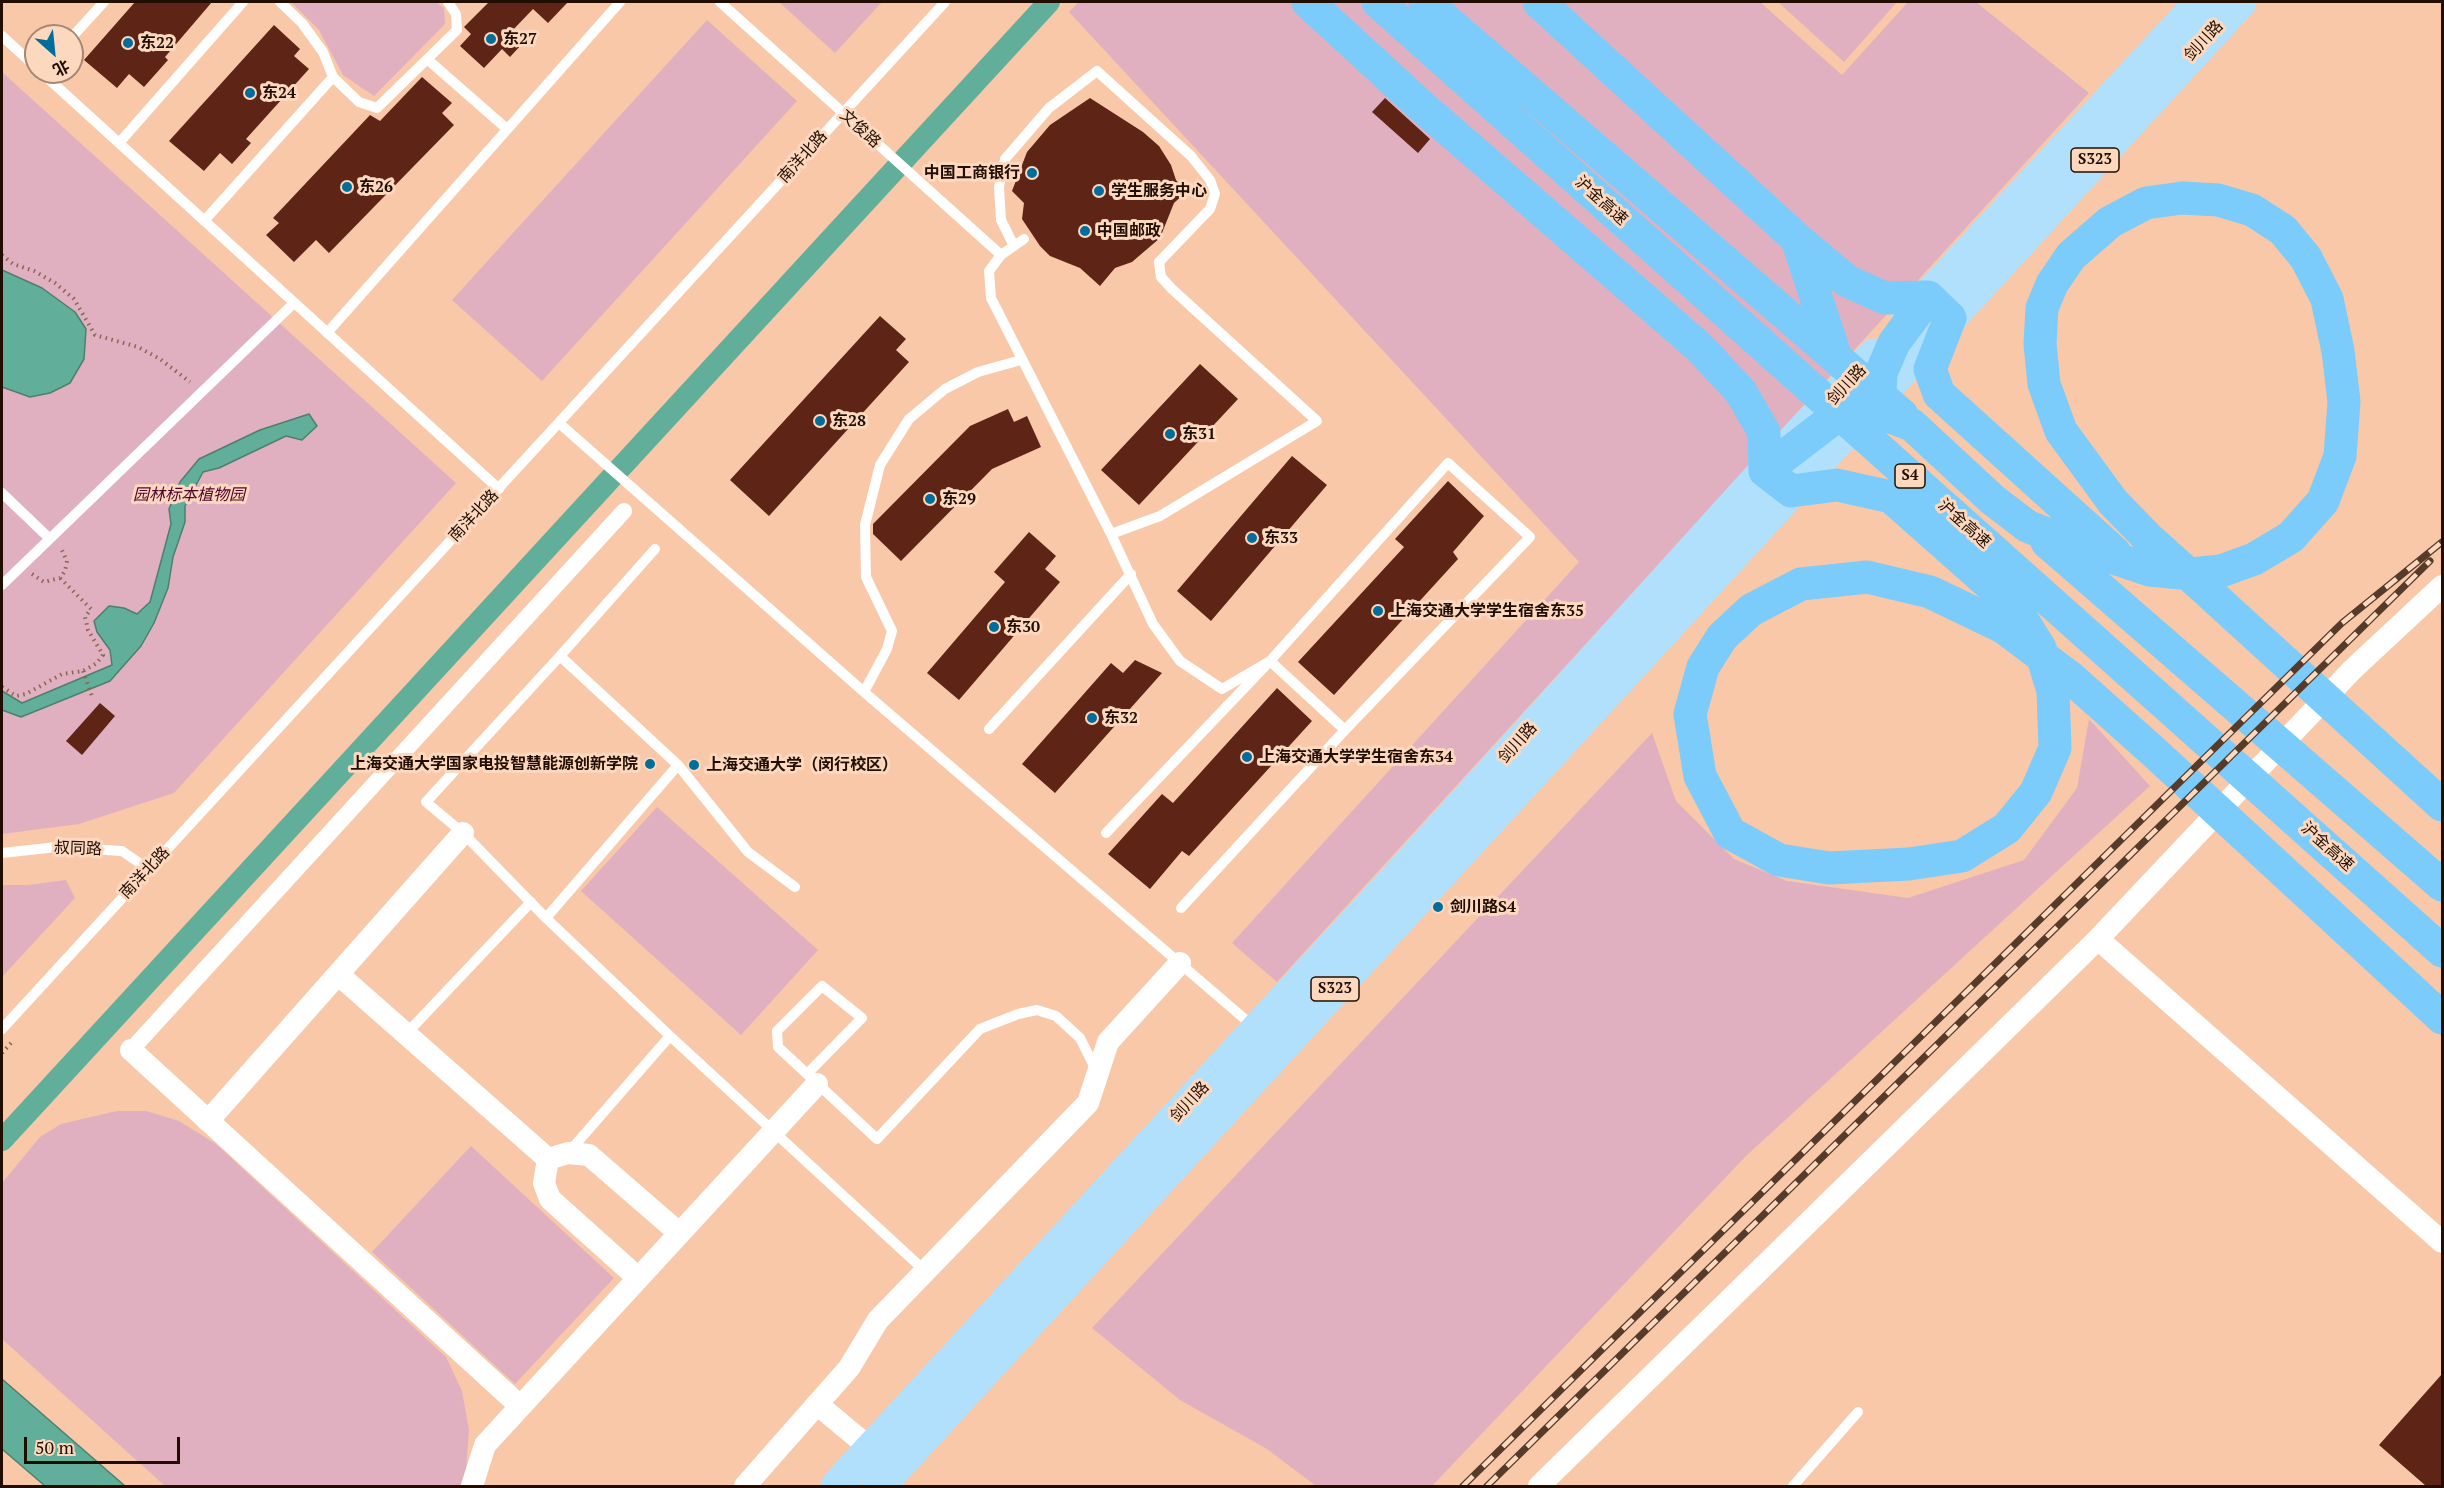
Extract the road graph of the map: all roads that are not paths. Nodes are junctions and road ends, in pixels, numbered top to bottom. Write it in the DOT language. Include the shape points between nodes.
graph roads {
  1 [pos="104,2"];
  2 [pos="243,2"];
  3 [pos="280,2"];
  4 [pos="448,2"];
  5 [pos="620,2"];
  6 [pos="720,2"];
  7 [pos="945,2"];
  8 [pos="1308,2"];
  9 [pos="1378,2"];
  10 [pos="1425,2"];
  11 [pos="1539,2"];
  12 [pos="2201,2"];
  13 [pos="2240,2"];
  14 [pos="84,24"];
  15 [pos="2,36"];
  16 [pos="24,56"];
  17 [pos="427,59"];
  18 [pos="333,77"];
  19 [pos="54,84"];
  20 [pos="843,113"];
  21 [pos="507,129"];
  22 [pos="119,143"];
  23 [pos="204,221"];
  24 [pos="1024,239"];
  25 [pos="1797,239"];
  26 [pos="1014,246"];
  27 [pos="1001,255"];
  28 [pos="294,303"];
  29 [pos="1939,307"];
  30 [pos="327,333"];
  31 [pos="1699,347"];
  32 [pos="1021,360"];
  33 [pos="1863,390"];
  34 [pos="559,423"];
  35 [pos="1765,471"];
  36 [pos="499,489"];
  37 [pos="1791,491"];
  38 [pos="2,493"];
  39 [pos="624,511"];
  40 [pos="1111,534"];
  41 [pos="49,538"];
  42 [pos="655,549"];
  43 [pos="2123,560"];
  44 [pos="1131,574"];
  45 [pos="2,585"];
  46 [pos="2441,589"];
  47 [pos="2013,605"];
  48 [pos="560,656"];
  49 [pos="1270,661"];
  50 [pos="864,692"];
  51 [pos="990,729"];
  52 [pos="1345,730"];
  53 [pos="678,765"];
  54 [pos="2442,805"];
  55 [pos="464,833"];
  56 [pos="1106,833"];
  57 [pos="2,853"];
  58 [pos="148,869"];
  59 [pos="2442,885"];
  60 [pos="795,887"];
  61 [pos="531,902"];
  62 [pos="1181,908"];
  63 [pos="546,918"];
  64 [pos="2098,939"];
  65 [pos="2442,951"];
  66 [pos="1180,963"];
  67 [pos="339,975"];
  68 [pos="2442,1018"];
  69 [pos="2,1029"];
  70 [pos="406,1034"];
  71 [pos="670,1036"];
  72 [pos="1268,1039"];
  73 [pos="131,1050"];
  74 [pos="1098,1074"];
  75 [pos="812,1079"];
  76 [pos="208,1121"];
  77 [pos="772,1132"];
  78 [pos="558,1156"];
  79 [pos="679,1233"];
  80 [pos="2442,1242"];
  81 [pos="925,1271"];
  82 [pos="638,1278"];
  83 [pos="817,1404"];
  84 [pos="520,1406"];
  85 [pos="1858,1412"];
  86 [pos="871,1449"];
  87 [pos="472,1486"];
  88 [pos="745,1486"];
  89 [pos="837,1486"];
  90 [pos="879,1486"];
  91 [pos="1539,1486"];
  92 [pos="1792,1486"];
  1 -- 14 [label="lane"];
  2 -- 22 [label="lane"];
  3 -- 18 [label="lane" via="323,52"];
  4 -- 17 [label="lane" via="456,14 457,30"];
  5 -- 21 [label="lane"];
  6 -- 20 [label="lane, 文俊路"];
  7 -- 20 [label="lane, 南洋北路"];
  8 -- 31 [label="highway" via="1420,105"];
  9 -- 65 [label="highway, 沪金高速 / S4"];
  10 -- 59 [label="highway, S4"];
  11 -- 25 [label="highway"];
  12 -- 29 [label="main road, 剑川路"];
  13 -- 29 [label="main road, 剑川路 / S323"];
  15 -- 16 [label="lane"];
  17 -- 18 [label="lane" via="377,108 359,102"];
  17 -- 21 [label="lane"];
  18 -- 23 [label="lane"];
  19 -- 22 [label="lane"];
  20 -- 27 [label="lane, 文俊路"];
  20 -- 34 [label="lane, 南洋北路"];
  21 -- 30 [label="lane"];
  22 -- 23 [label="lane"];
  23 -- 28 [label="lane"];
  24 -- 26 [label="lane"];
  25 -- 29 [label="highway" via="1847,281 1885,298"];
  25 -- 33 [label="highway"];
  26 -- 27 [label="lane"];
  26 -- 40 [label="lane" via="1001,220 999,187 1005,159 1049,108 1097,71 1191,156 1210,180 1215,194 1210,209 1159,262 1161,276 1317,421 1160,516"];
  27 -- 32 [label="lane" via="989,271 991,298"];
  28 -- 30 [label="lane"];
  28 -- 41 [label="lane"];
  29 -- 33 [label="highway"];
  29 -- 43 [label="highway" via="1930,369 1939,394"];
  30 -- 36 [label="lane"];
  31 -- 33 [label="highway"];
  31 -- 35 [label="highway" via="1742,392 1764,432"];
  32 -- 40 [label="lane"];
  32 -- 50 [label="lane" via="978,372 945,389 909,419 880,465 865,525 866,577 892,631"];
  33 -- 35 [label="highway"];
  33 -- 37 [label="highway"];
  33 -- 43 [label="highway" via="1912,425 2027,526"];
  33 -- 47 [label="highway" via="1903,436 1985,516 2009,573"];
  34 -- 36 [label="lane, 南洋北路"];
  34 -- 50 [label="lane"];
  35 -- 37 [label="highway"];
  35 -- 72 [label="main road, 剑川路"];
  36 -- 58 [label="lane, 南洋北路"];
  37 -- 47 [label="highway" via="1837,484 1891,497"];
  37 -- 72 [label="main road, 剑川路 / S323"];
  38 -- 41 [label="lane"];
  39 -- 73 [label="street"];
  40 -- 44 [label="lane"];
  41 -- 45 [label="lane"];
  42 -- 48 [label="lane"];
  43 -- 54 [label="highway" via="2150,570 2191,574 2221,571 2254,559 2291,537 2323,501 2340,456 2343,402 2327,299 2306,258 2283,231 2252,210 2218,200 2182,198 2146,203 2110,222 2071,256 2052,284 2043,308 2040,344 2044,384 2061,431 2113,502 2148,538"];
  44 -- 49 [label="lane" via="1163,641 1180,661 1222,689"];
  44 -- 51 [label="lane"];
  46 -- 64 [label="street" via="2352,670"];
  47 -- 68 [label="highway" via="2040,648 2053,691 2055,748 2036,792 2007,828 1962,856 1909,864 1829,868 1779,860 1730,833 1700,776 1690,714 1703,667 1722,637 1751,610 1801,585 1867,577 1930,592 2002,627 2071,678"];
  48 -- 53 [label="lane"];
  48 -- 55 [label="lane" via="426,802"];
  49 -- 52 [label="lane"];
  49 -- 52 [label="lane" via="1448,463 1530,537"];
  49 -- 56 [label="lane"];
  50 -- 66 [label="lane"];
  52 -- 62 [label="lane"];
  53 -- 60 [label="lane" via="748,852"];
  53 -- 63 [label="lane"];
  55 -- 61 [label="lane"];
  55 -- 67 [label="street"];
  57 -- 58 [label="lane, 叔同路" via="57,847 122,851"];
  58 -- 69 [label="lane, 南洋北路"];
  61 -- 63 [label="lane"];
  61 -- 70 [label="lane"];
  63 -- 71 [label="lane"];
  64 -- 80 [label="street"];
  64 -- 91 [label="street"];
  66 -- 72 [label="lane"];
  66 -- 74 [label="street" via="1108,1042"];
  67 -- 70 [label="street"];
  67 -- 76 [label="street"];
  70 -- 78 [label="street"];
  71 -- 77 [label="lane"];
  71 -- 78 [label="lane"];
  72 -- 86 [label="main road, 剑川路"];
  72 -- 90 [label="main road, 剑川路 / S323"];
  73 -- 76 [label="street"];
  74 -- 75 [label="lane" via="1080,1038 1056,1016 1037,1010 980,1029 877,1139"];
  74 -- 81 [label="street" via="1088,1103"];
  75 -- 75 [label="lane" via="862,1018 822,986 777,1031 778,1047"];
  75 -- 77 [label="street"];
  76 -- 84 [label="street"];
  77 -- 79 [label="street"];
  77 -- 81 [label="lane"];
  78 -- 79 [label="street" via="589,1155"];
  78 -- 82 [label="street" via="544,1183 550,1199"];
  79 -- 82 [label="street"];
  81 -- 83 [label="street" via="878,1320 849,1368"];
  82 -- 84 [label="street"];
  83 -- 86 [label="street"];
  83 -- 88 [label="street"];
  84 -- 87 [label="street" via="485,1445"];
  85 -- 92 [label="lane"];
  86 -- 89 [label="main road, 剑川路"];
}
